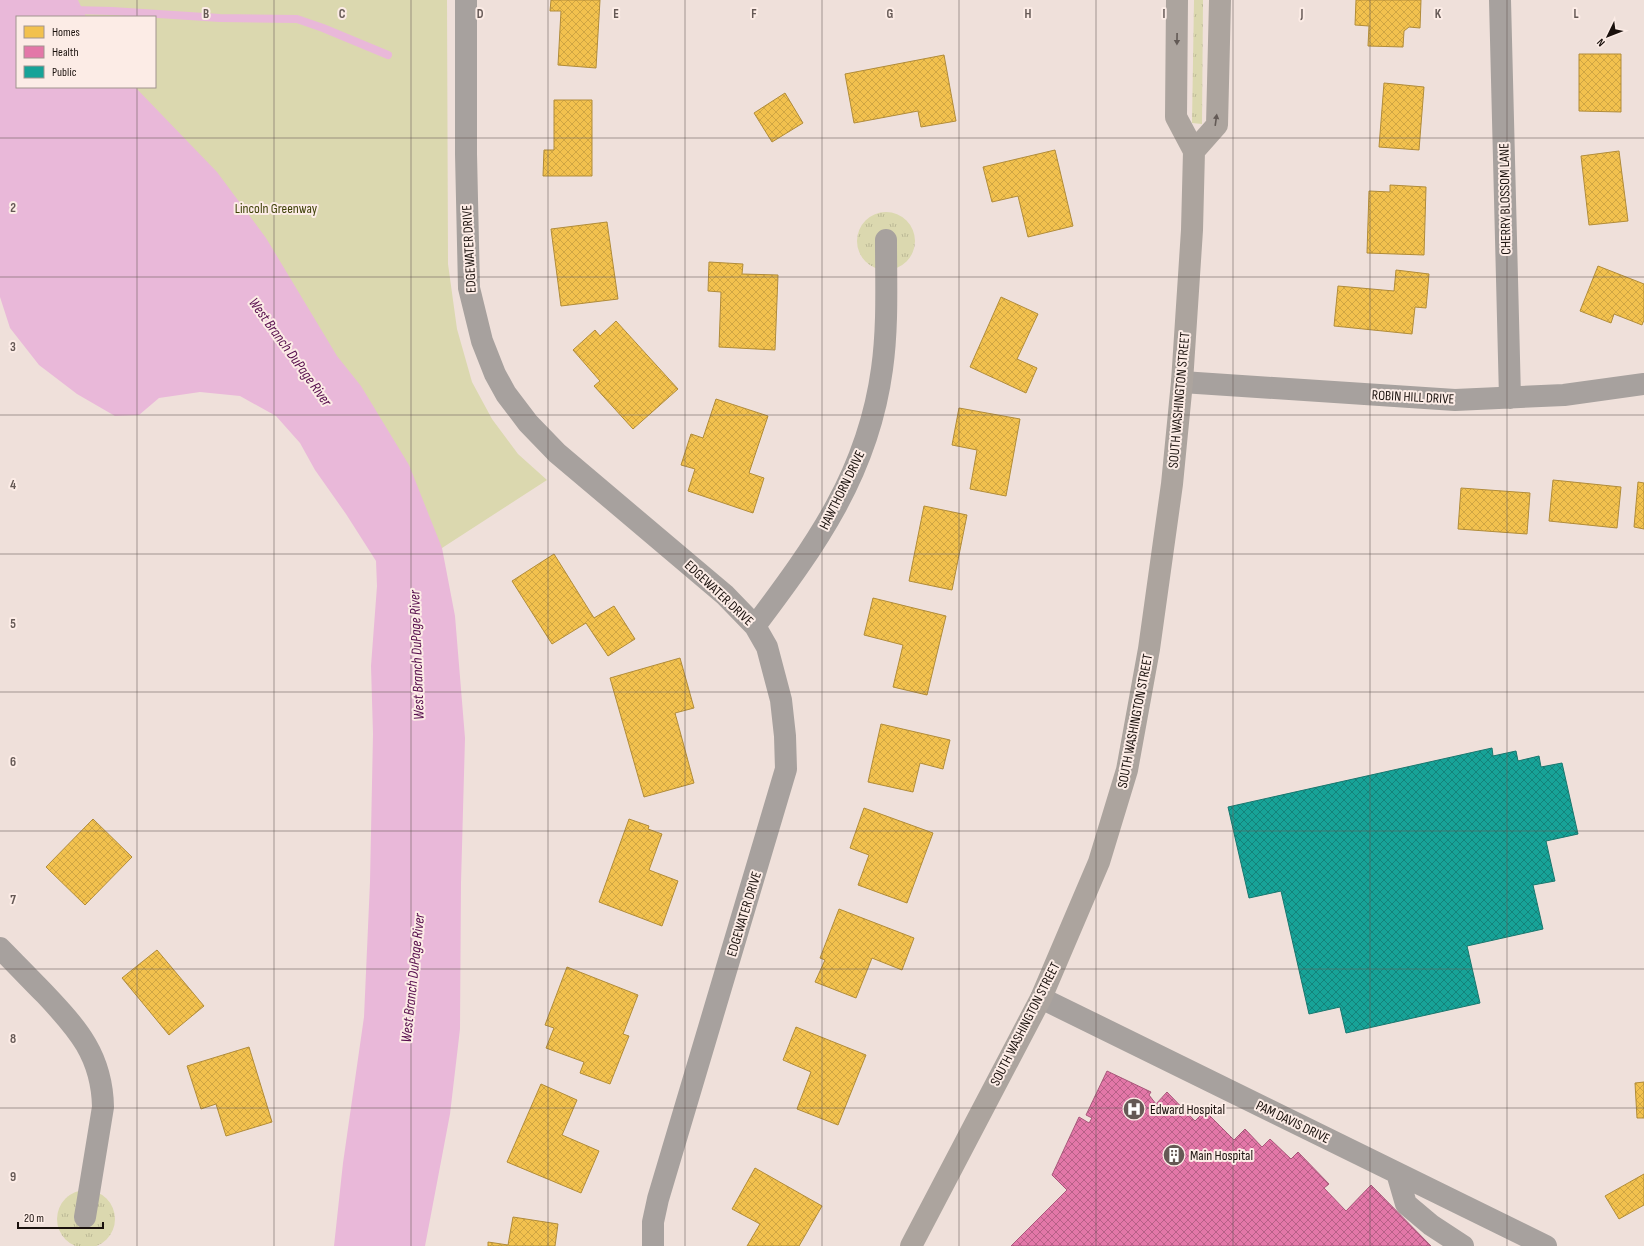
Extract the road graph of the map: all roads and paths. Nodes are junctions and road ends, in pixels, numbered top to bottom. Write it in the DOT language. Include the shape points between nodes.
graph roads {
  1 [pos="466,0"];
  2 [pos="1177,0"];
  3 [pos="1220,0"];
  4 [pos="1500,0"];
  5 [pos="1194,151"];
  6 [pos="886,240"];
  7 [pos="1182,382"];
  8 [pos="1644,384"];
  9 [pos="1510,398"];
  10 [pos="755,626"];
  11 [pos="0,948"];
  12 [pos="1041,998"];
  13 [pos="1397,1173"];
  14 [pos="85,1217"];
  15 [pos="1520,1240"];
  16 [pos="653,1246"];
  17 [pos="911,1246"];
  18 [pos="1463,1246"];
  19 [pos="1546,1246"];
  1 -- 10 [label="street, EDGEWATER DRIVE" via="469,288 482,341 495,374 528,424 557,453 725,595"];
  2 -- 5 [label="main road, SOUTH WASHINGTON STREET, one-way" via="1176,117"];
  5 -- 3 [label="main road, one-way" via="1217,125"];
  4 -- 9 [label="street, CHERRY BLOSSOM LANE"];
  5 -- 7 [label="main road, SOUTH WASHINGTON STREET" via="1192,230"];
  6 -- 10 [label="street, HAWTHORN DRIVE" via="885,338 882,370 869,431 857,465 836,510 798,570"];
  7 -- 9 [label="street, ROBIN HILL DRIVE" via="1455,400"];
  7 -- 12 [label="main road, SOUTH WASHINGTON STREET" via="1172,484 1149,649 1127,770 1099,862"];
  8 -- 9 [label="street, ROBIN HILL DRIVE" via="1564,396"];
  10 -- 16 [label="street, EDGEWATER DRIVE" via="767,647 781,700 786,736 786,769 658,1199 653,1222"];
  11 -- 14 [label="street" via="71,1021 88,1047 99,1073 102,1107"];
  12 -- 13 [label="street, PAM DAVIS DRIVE"];
  12 -- 17 [label="main road, SOUTH WASHINGTON STREET"];
  13 -- 15 [label="street, PAM DAVIS DRIVE"];
  13 -- 18 [label="street" via="1406,1204 1431,1225"];
  15 -- 19 [label="street, PAM DAVIS DRIVE"];
}
